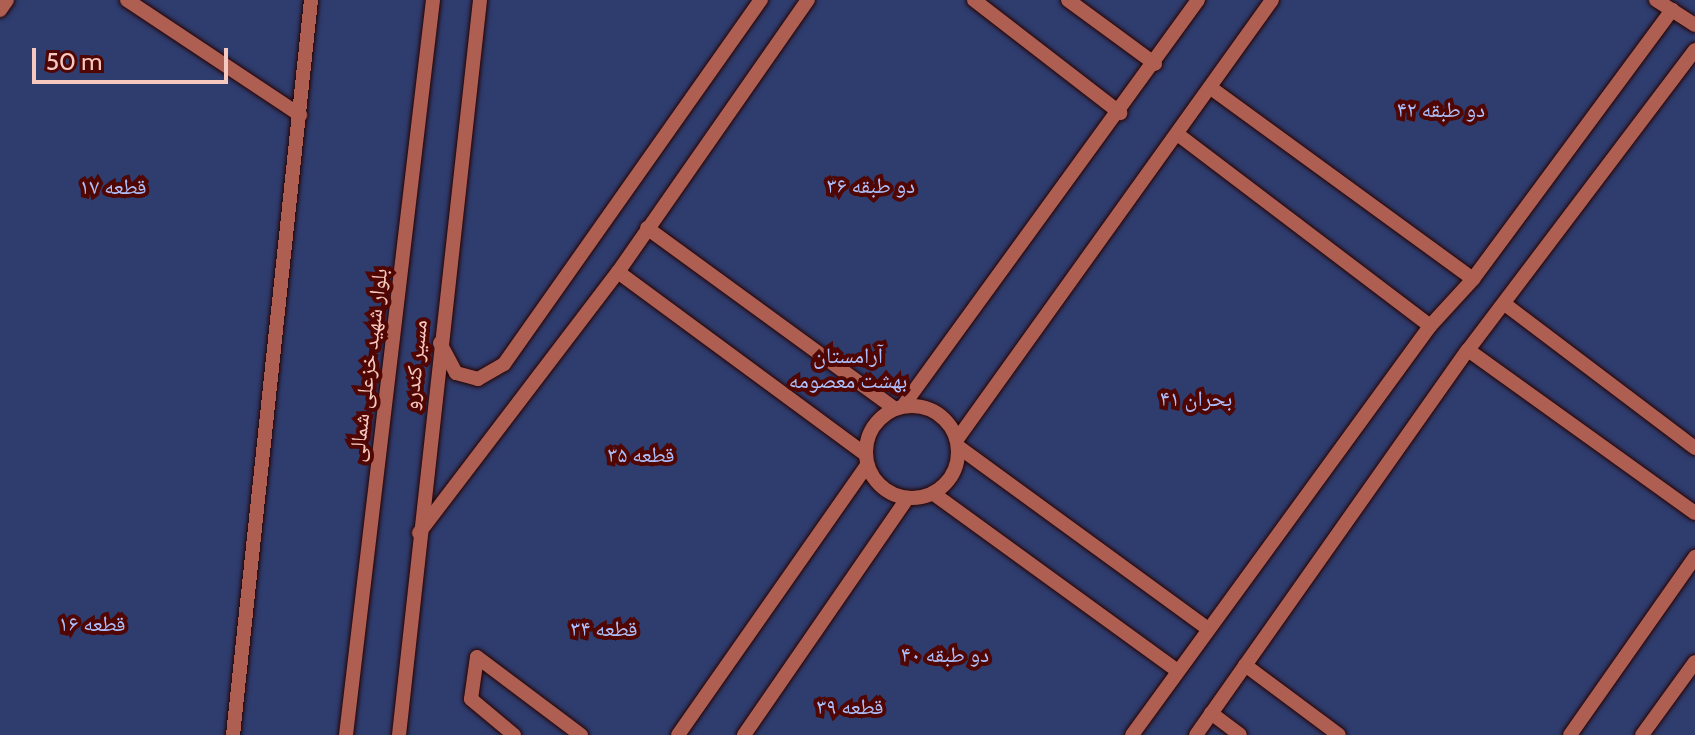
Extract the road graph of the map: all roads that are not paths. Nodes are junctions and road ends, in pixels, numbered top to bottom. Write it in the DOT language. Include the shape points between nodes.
graph roads {
  1 [pos="7,0"];
  2 [pos="127,0"];
  3 [pos="311,0"];
  4 [pos="433,0"];
  5 [pos="480,0"];
  6 [pos="761,0"];
  7 [pos="808,0"];
  8 [pos="974,0"];
  9 [pos="1068,0"];
  10 [pos="1198,0"];
  11 [pos="1272,0"];
  12 [pos="1656,0"];
  13 [pos="0,10"];
  14 [pos="1672,10"];
  15 [pos="1695,25"];
  16 [pos="1695,50"];
  17 [pos="1155,64"];
  18 [pos="1211,88"];
  19 [pos="1120,113"];
  20 [pos="300,115"];
  21 [pos="1180,136"];
  22 [pos="647,228"];
  23 [pos="618,272"];
  24 [pos="1473,279"];
  25 [pos="1506,305"];
  26 [pos="1430,326"];
  27 [pos="440,342"];
  28 [pos="1468,350"];
  29 [pos="899,408"];
  30 [pos="959,443"];
  31 [pos="1695,448"];
  32 [pos="866,459"];
  33 [pos="934,494"];
  34 [pos="907,499"];
  35 [pos="1695,513"];
  36 [pos="419,533"];
  37 [pos="1695,557"];
  38 [pos="1208,629"];
  39 [pos="1695,662"];
  40 [pos="1245,665"];
  41 [pos="1178,671"];
  42 [pos="1211,713"];
  43 [pos="233,735"];
  44 [pos="346,735"];
  45 [pos="399,735"];
  46 [pos="514,735"];
  47 [pos="581,735"];
  48 [pos="678,735"];
  49 [pos="744,735"];
  50 [pos="1132,735"];
  51 [pos="1196,735"];
  52 [pos="1240,735"];
  53 [pos="1339,735"];
  54 [pos="1570,735"];
  55 [pos="1642,735"];
  1 -- 13 [label="lane"];
  2 -- 20 [label="lane"];
  3 -- 20 [label="lane"];
  4 -- 44 [label="lane, بلوار شهید خزعلی شمالی"];
  5 -- 27 [label="lane, مسیر کندرو"];
  6 -- 27 [label="lane" via="504,364 478,379 456,373"];
  7 -- 22 [label="lane"];
  8 -- 19 [label="lane"];
  9 -- 17 [label="lane"];
  10 -- 17 [label="lane"];
  11 -- 18 [label="lane"];
  12 -- 14 [label="lane"];
  14 -- 15 [label="lane"];
  14 -- 24 [label="lane"];
  16 -- 25 [label="lane"];
  17 -- 19 [label="lane"];
  18 -- 21 [label="lane"];
  18 -- 24 [label="lane"];
  19 -- 29 [label="lane"];
  20 -- 43 [label="lane"];
  21 -- 26 [label="lane"];
  21 -- 30 [label="lane"];
  22 -- 23 [label="lane"];
  22 -- 29 [label="lane"];
  23 -- 32 [label="lane"];
  23 -- 36 [label="lane"];
  24 -- 26 [label="lane"];
  25 -- 28 [label="lane"];
  25 -- 31 [label="lane"];
  26 -- 38 [label="lane"];
  27 -- 36 [label="lane, مسیر کندرو"];
  28 -- 35 [label="lane"];
  28 -- 40 [label="lane"];
  29 -- 30 [label="lane" via="926,407 945,418"];
  29 -- 32 [label="lane" via="879,419"];
  30 -- 33 [label="lane" via="954,475"];
  30 -- 38 [label="lane"];
  32 -- 34 [label="lane" via="883,488"];
  32 -- 48 [label="lane"];
  33 -- 34 [label="lane"];
  33 -- 41 [label="lane"];
  34 -- 49 [label="lane"];
  36 -- 45 [label="lane, مسیر کندرو"];
  37 -- 54 [label="lane"];
  38 -- 41 [label="lane"];
  39 -- 55 [label="lane"];
  40 -- 42 [label="lane"];
  40 -- 53 [label="lane"];
  41 -- 50 [label="lane"];
  42 -- 51 [label="lane"];
  42 -- 52 [label="lane"];
  46 -- 47 [label="lane" via="471,699 477,657"];
}
